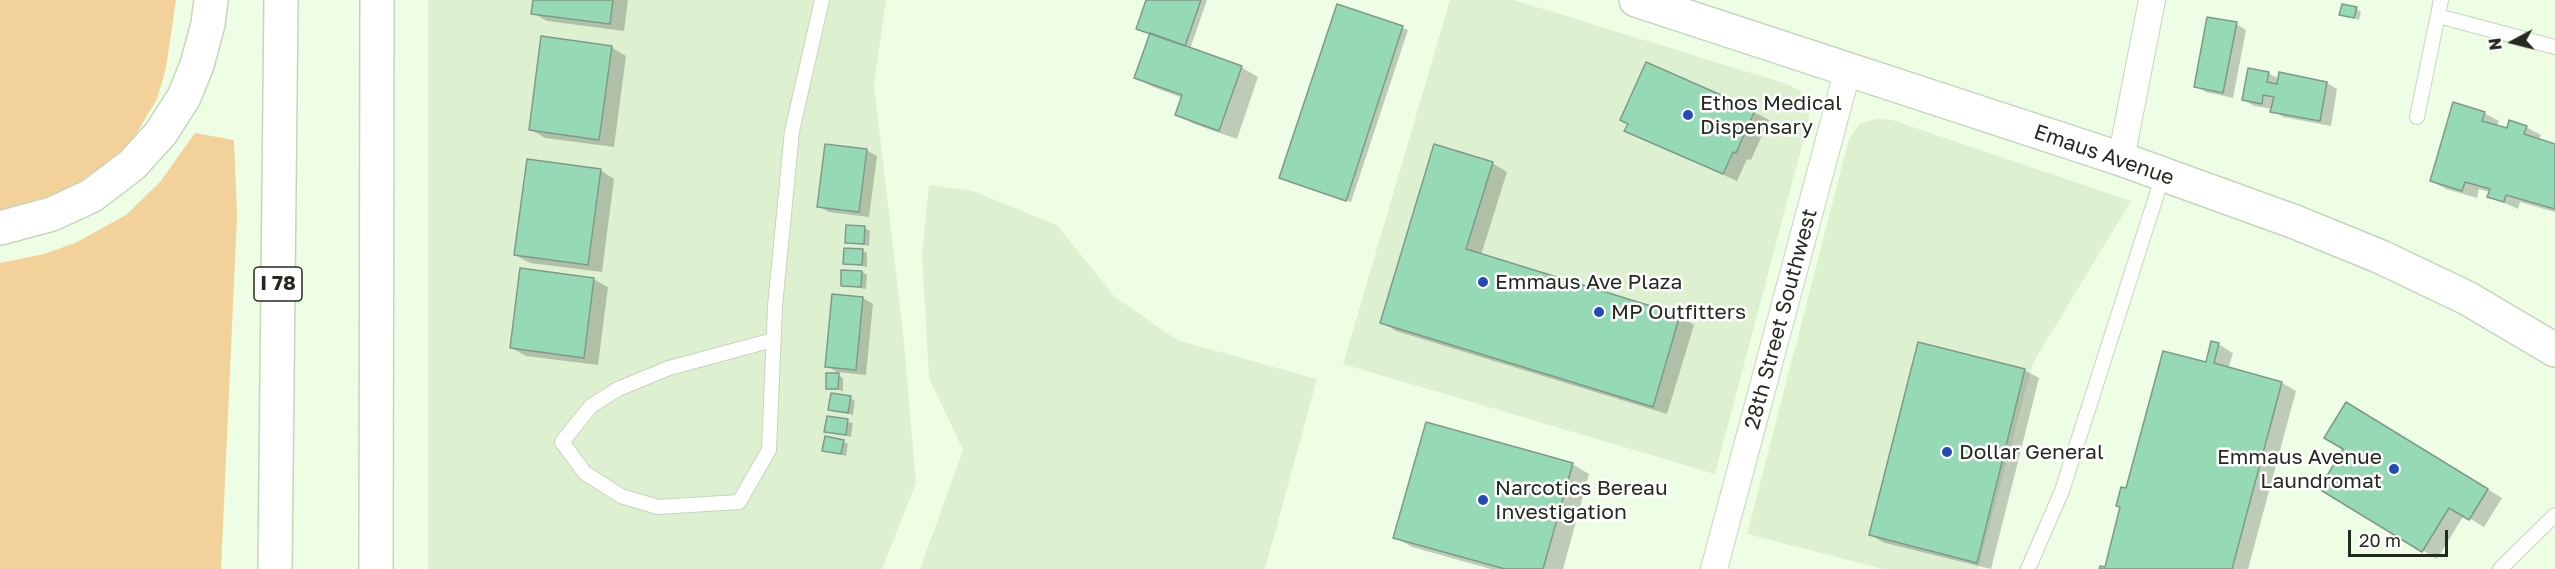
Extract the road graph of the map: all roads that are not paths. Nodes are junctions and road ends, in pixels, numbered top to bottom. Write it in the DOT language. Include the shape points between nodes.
graph roads {
  1 [pos="211,0"];
  2 [pos="281,0"];
  3 [pos="377,0"];
  4 [pos="822,0"];
  5 [pos="1636,0"];
  6 [pos="2152,0"];
  7 [pos="2441,0"];
  8 [pos="2438,16"];
  9 [pos="2555,47"];
  10 [pos="1848,69"];
  11 [pos="2417,117"];
  12 [pos="2121,159"];
  13 [pos="2163,175"];
  14 [pos="0,228"];
  15 [pos="773,340"];
  16 [pos="2555,350"];
  17 [pos="2555,515"];
  18 [pos="275,569"];
  19 [pos="376,569"];
  20 [pos="1714,569"];
  21 [pos="2028,569"];
  22 [pos="2500,569"];
  1 -- 14 [label="main road" via="197,66 184,97 161,133 132,165 91,196 52,214"];
  2 -- 18 [label="main road, I 78"];
  3 -- 19 [label="main road"];
  4 -- 15 [label="lane" via="792,131"];
  5 -- 10 [label="main road, Emaus Avenue"];
  6 -- 12 [label="street"];
  7 -- 8 [label="lane"];
  8 -- 9 [label="lane"];
  8 -- 11 [label="lane"];
  10 -- 12 [label="main road, Emaus Avenue"];
  10 -- 20 [label="street, 28th Street Southwest"];
  12 -- 13 [label="main road, Emaus Avenue"];
  13 -- 16 [label="main road, Emaus Avenue" via="2381,256 2467,298"];
  13 -- 21 [label="lane" via="2062,491"];
  15 -- 15 [label="lane" via="769,450 739,502 658,507 621,496 585,473 562,442 591,406 618,389 669,368"];
  17 -- 22 [label="lane"];
}
